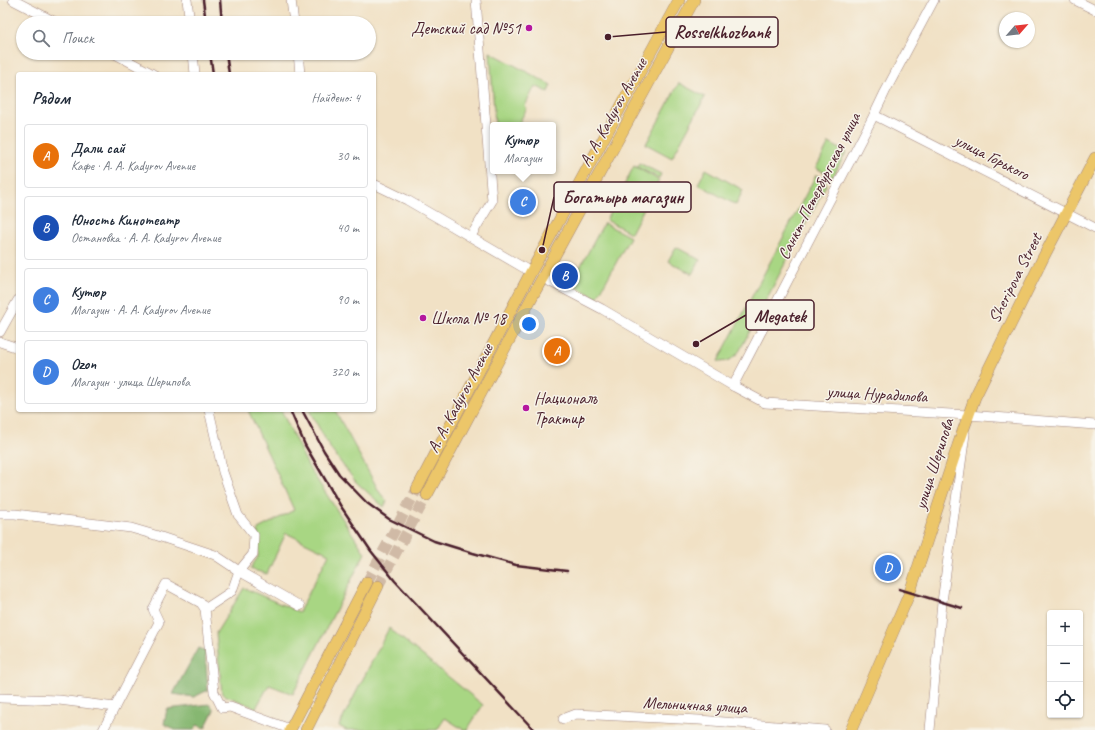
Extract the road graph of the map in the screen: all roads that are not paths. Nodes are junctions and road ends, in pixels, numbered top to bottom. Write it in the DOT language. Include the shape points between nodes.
graph roads {
  1 [pos="13,0"];
  2 [pos="187,0"];
  3 [pos="291,0"];
  4 [pos="476,0"];
  5 [pos="679,0"];
  6 [pos="694,0"];
  7 [pos="934,0"];
  8 [pos="1075,0"];
  9 [pos="1095,10"];
  10 [pos="44,16"];
  11 [pos="189,16"];
  12 [pos="293,16"];
  13 [pos="126,60"];
  14 [pos="193,60"];
  15 [pos="299,60"];
  16 [pos="148,72"];
  17 [pos="194,72"];
  18 [pos="300,72"];
  19 [pos="874,115"];
  20 [pos="1095,158"];
  21 [pos="376,185"];
  22 [pos="1067,214"];
  23 [pos="1095,228"];
  24 [pos="470,236"];
  25 [pos="531,272"];
  26 [pos="543,278"];
  27 [pos="16,304"];
  28 [pos="0,332"];
  29 [pos="0,342"];
  30 [pos="16,347"];
  31 [pos="733,386"];
  32 [pos="209,412"];
  33 [pos="968,415"];
  34 [pos="1095,425"];
  35 [pos="416,489"];
  36 [pos="427,495"];
  37 [pos="0,514"];
  38 [pos="239,572"];
  39 [pos="367,582"];
  40 [pos="378,586"];
  41 [pos="300,606"];
  42 [pos="205,609"];
  43 [pos="0,698"];
  44 [pos="115,707"];
  45 [pos="563,719"];
  46 [pos="699,720"];
  47 [pos="290,729"];
  48 [pos="103,730"];
  49 [pos="306,730"];
  50 [pos="698,730"];
  51 [pos="825,730"];
  52 [pos="851,730"];
  53 [pos="930,730"];
  1 -- 10 [label="street"];
  2 -- 11 [label="street"];
  3 -- 12 [label="street"];
  4 -- 24 [label="street" via="492,201"];
  5 -- 25 [label="main road, A. A. Kadyrov Avenue"];
  6 -- 26 [label="main road, A. A. Kadyrov Avenue"];
  7 -- 19 [label="street, Санкт-Петербургская улица"];
  8 -- 9 [label="street"];
  13 -- 16 [label="street"];
  14 -- 17 [label="street"];
  15 -- 18 [label="street"];
  19 -- 22 [label="street, улица Горького"];
  19 -- 31 [label="street, Санкт-Петербургская улица"];
  20 -- 22 [label="main road, Sheripova Street"];
  21 -- 24 [label="street"];
  22 -- 23 [label="street, улица Горького"];
  22 -- 33 [label="main road, Sheripova Street"];
  24 -- 25 [label="street"];
  25 -- 35 [label="main road, A. A. Kadyrov Avenue"];
  26 -- 31 [label="street, улица Нурадилова" via="602,309"];
  26 -- 36 [label="main road, A. A. Kadyrov Avenue"];
  27 -- 28 [label="street"];
  29 -- 30 [label="street"];
  31 -- 33 [label="street, улица Нурадилова" via="765,403"];
  32 -- 38 [label="street" via="223,472 238,515 254,535 253,554"];
  33 -- 34 [label="street, улица Нурадилова"];
  33 -- 52 [label="main road, улица Шерипова" via="910,592"];
  33 -- 53 [label="street, улица Шерипова" via="942,602"];
  37 -- 38 [label="street" via="131,528 215,554"];
  38 -- 41 [label="street"];
  38 -- 42 [label="street" via="232,592"];
  39 -- 47 [label="main road"];
  40 -- 49 [label="main road"];
  42 -- 44 [label="street" via="201,603 166,584 153,608 159,622"];
  42 -- 47 [label="street" via="214,692 222,708 230,707"];
  43 -- 44 [label="street" via="59,700"];
  44 -- 48 [label="street"];
  45 -- 46 [label="street, Мельничная улица" via="576,714"];
  46 -- 50 [label="street"];
  46 -- 51 [label="street, Мельничная улица"];
}
